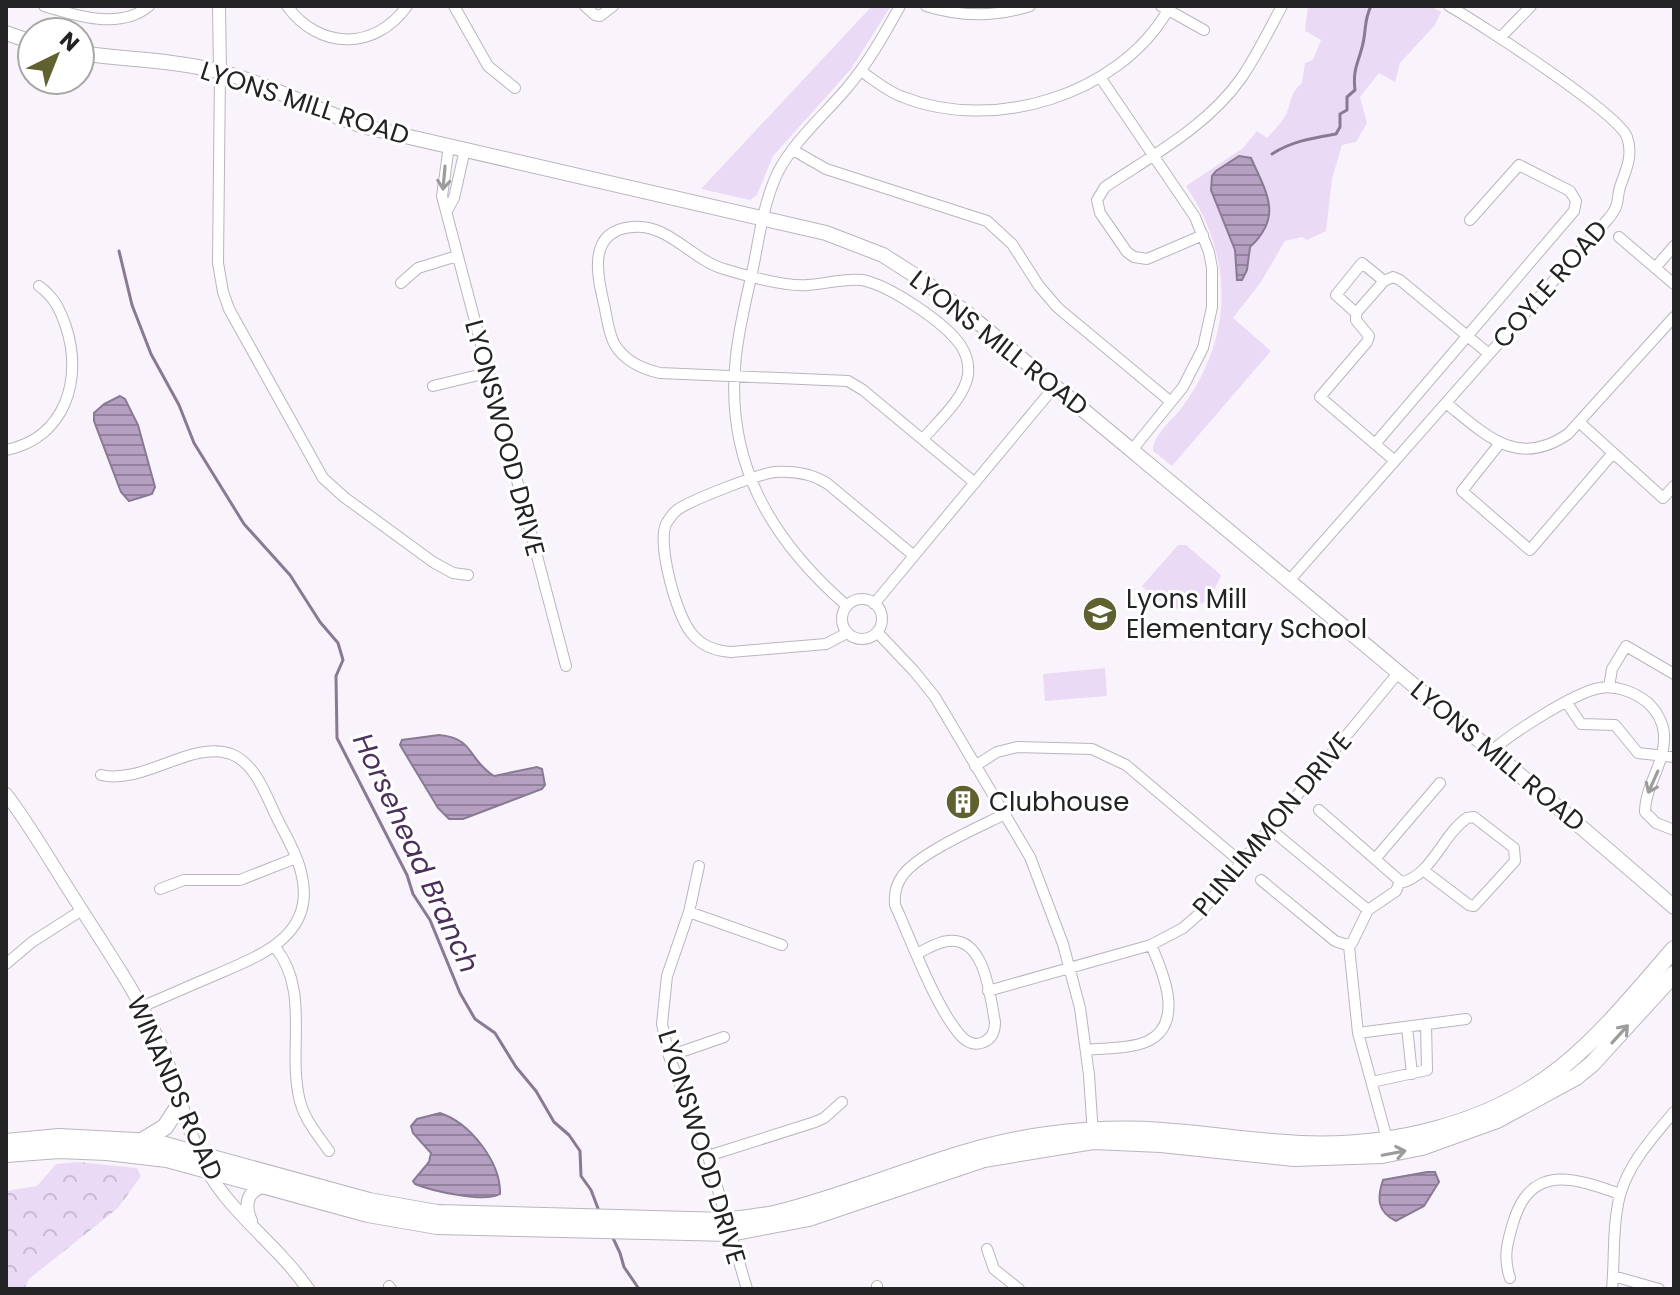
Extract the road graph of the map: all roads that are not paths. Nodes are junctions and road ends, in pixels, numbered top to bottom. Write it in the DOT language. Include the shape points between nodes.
graph roads {
  1 [pos="149,6"];
  2 [pos="219,6"];
  3 [pos="407,6"];
  4 [pos="454,6"];
  5 [pos="585,6"];
  6 [pos="613,6"];
  7 [pos="900,6"];
  8 [pos="926,6"];
  9 [pos="1030,6"];
  10 [pos="1282,6"];
  11 [pos="1449,6"];
  12 [pos="1531,6"];
  13 [pos="48,7"];
  14 [pos="1165,8"];
  15 [pos="294,9"];
  16 [pos="1204,30"];
  17 [pos="1500,38"];
  18 [pos="96,54"];
  19 [pos="861,71"];
  20 [pos="220,72"];
  21 [pos="1100,77"];
  22 [pos="515,88"];
  23 [pos="449,146"];
  24 [pos="465,149"];
  25 [pos="793,150"];
  26 [pos="1152,155"];
  27 [pos="448,209"];
  28 [pos="764,218"];
  29 [pos="1470,220"];
  30 [pos="1203,235"];
  31 [pos="1619,237"];
  32 [pos="1674,246"];
  33 [pos="457,256"];
  34 [pos="1655,268"];
  35 [pos="752,275"];
  36 [pos="1384,281"];
  37 [pos="401,283"];
  38 [pos="1674,284"];
  39 [pos="39,286"];
  40 [pos="1356,313"];
  41 [pos="1674,317"];
  42 [pos="1468,336"];
  43 [pos="1489,354"];
  44 [pos="487,373"];
  45 [pos="734,376"];
  46 [pos="433,386"];
  47 [pos="1055,386"];
  48 [pos="1171,402"];
  49 [pos="1446,403"];
  50 [pos="1579,422"];
  51 [pos="923,439"];
  52 [pos="1500,443"];
  53 [pos="1375,444"];
  54 [pos="6,450"];
  55 [pos="1132,450"];
  56 [pos="1613,453"];
  57 [pos="1395,461"];
  58 [pos="751,479"];
  59 [pos="975,483"];
  60 [pos="1674,486"];
  61 [pos="913,555"];
  62 [pos="468,575"];
  63 [pos="1288,582"];
  64 [pos="874,604"];
  65 [pos="847,606"];
  66 [pos="877,632"];
  67 [pos="847,633"];
  68 [pos="566,666"];
  69 [pos="1398,673"];
  70 [pos="1674,674"];
  71 [pos="1609,687"];
  72 [pos="1567,703"];
  73 [pos="1493,750"];
  74 [pos="1662,756"];
  75 [pos="1674,757"];
  76 [pos="975,766"];
  77 [pos="101,775"];
  78 [pos="1440,783"];
  79 [pos="6,794"];
  80 [pos="1319,810"];
  81 [pos="1005,814"];
  82 [pos="1269,828"];
  83 [pos="1674,830"];
  84 [pos="296,858"];
  85 [pos="1375,859"];
  86 [pos="1242,863"];
  87 [pos="699,866"];
  88 [pos="1423,870"];
  89 [pos="1261,880"];
  90 [pos="1400,883"];
  91 [pos="160,889"];
  92 [pos="1674,907"];
  93 [pos="82,910"];
  94 [pos="1368,910"];
  95 [pos="689,912"];
  96 [pos="782,945"];
  97 [pos="1151,945"];
  98 [pos="1349,946"];
  99 [pos="275,947"];
  100 [pos="1674,949"];
  101 [pos="918,953"];
  102 [pos="6,964"];
  103 [pos="1069,968"];
  104 [pos="1674,974"];
  105 [pos="988,991"];
  106 [pos="141,1007"];
  107 [pos="1466,1019"];
  108 [pos="1426,1024"];
  109 [pos="1407,1027"];
  110 [pos="1358,1033"];
  111 [pos="724,1037"];
  112 [pos="1087,1050"];
  113 [pos="669,1056"];
  114 [pos="1412,1074"];
  115 [pos="1372,1082"];
  116 [pos="842,1102"];
  117 [pos="180,1104"];
  118 [pos="1674,1112"];
  119 [pos="1093,1136"];
  120 [pos="1387,1139"];
  121 [pos="142,1141"];
  122 [pos="6,1142"];
  123 [pos="329,1151"];
  124 [pos="6,1154"];
  125 [pos="708,1156"];
  126 [pos="203,1161"];
  127 [pos="269,1186"];
  128 [pos="1620,1194"];
  129 [pos="585,1224"];
  130 [pos="254,1227"];
  131 [pos="728,1227"];
  132 [pos="987,1249"];
  133 [pos="1613,1276"];
  134 [pos="1510,1278"];
  135 [pos="308,1289"];
  136 [pos="747,1289"];
  137 [pos="1019,1289"];
  138 [pos="1612,1289"];
  139 [pos="1659,1289"];
  1 -- 13 [label="street" via="131,17 112,19"];
  2 -- 20 [label="street"];
  3 -- 15 [label="street" via="380,31 351,39 313,31"];
  4 -- 22 [label="street" via="488,66"];
  5 -- 6 [label="street" via="600,16"];
  7 -- 19 [label="street"];
  8 -- 9 [label="street" via="975,15"];
  10 -- 26 [label="street" via="1230,92 1207,116"];
  11 -- 17 [label="street, COYLE ROAD"];
  12 -- 17 [label="street"];
  14 -- 16 [label="street"];
  14 -- 21 [label="street" via="1148,40"];
  17 -- 43 [label="street, COYLE ROAD" via="1611,117 1626,135 1629,158 1616,209"];
  18 -- 20 [label="main road, LYONS MILL ROAD"];
  19 -- 21 [label="street" via="901,97 970,110 1046,100"];
  19 -- 25 [label="street"];
  20 -- 23 [label="main road, LYONS MILL ROAD" via="339,119"];
  20 -- 62 [label="street" via="218,263 234,319 314,466 332,488 433,562"];
  21 -- 26 [label="street"];
  23 -- 24 [label="main road, LYONS MILL ROAD"];
  23 -- 27 [label="street, LYONSWOOD DRIVE, one-way" via="442,196"];
  24 -- 27 [label="street, LYONSWOOD DRIVE"];
  24 -- 28 [label="main road, LYONS MILL ROAD"];
  25 -- 28 [label="street" via="777,174"];
  25 -- 48 [label="street" via="826,169 978,216 994,226 1058,308"];
  26 -- 30 [label="street"];
  26 -- 30 [label="street" via="1105,187 1097,200 1100,213 1127,252 1140,259"];
  27 -- 33 [label="street, LYONSWOOD DRIVE"];
  28 -- 35 [label="street"];
  28 -- 47 [label="main road, LYONS MILL ROAD" via="826,233 893,261 956,304"];
  29 -- 42 [label="street" via="1519,165 1570,191 1576,201 1574,211"];
  30 -- 48 [label="street" via="1213,278 1209,328 1195,366"];
  31 -- 34 [label="street"];
  32 -- 34 [label="street"];
  33 -- 37 [label="street" via="418,268"];
  33 -- 44 [label="street, LYONSWOOD DRIVE"];
  34 -- 38 [label="street"];
  35 -- 45 [label="street"];
  35 -- 45 [label="street" via="716,266 647,227 614,234 597,256 611,334 632,362 660,373"];
  35 -- 51 [label="street" via="806,285 853,279 877,284 907,300 959,343 968,361 966,382"];
  36 -- 40 [label="street"];
  36 -- 40 [label="street" via="1362,263 1336,295"];
  36 -- 42 [label="street" via="1400,280"];
  39 -- 54 [label="street" via="54,298 69,337 71,389 59,414 40,435"];
  40 -- 53 [label="street" via="1367,342 1320,397"];
  41 -- 50 [label="street"];
  42 -- 43 [label="street"];
  42 -- 53 [label="street"];
  43 -- 49 [label="street, COYLE ROAD"];
  44 -- 46 [label="street"];
  44 -- 68 [label="street, LYONSWOOD DRIVE"];
  45 -- 51 [label="street" via="848,381"];
  45 -- 58 [label="street" via="738,437"];
  47 -- 55 [label="main road, LYONS MILL ROAD"];
  47 -- 59 [label="street"];
  48 -- 55 [label="street"];
  49 -- 52 [label="street"];
  49 -- 57 [label="street, COYLE ROAD"];
  50 -- 52 [label="street" via="1545,447 1522,449"];
  50 -- 56 [label="street"];
  51 -- 59 [label="street"];
  52 -- 56 [label="street" via="1462,491 1530,550"];
  53 -- 57 [label="street"];
  55 -- 63 [label="main road, LYONS MILL ROAD"];
  56 -- 60 [label="street" via="1663,498"];
  57 -- 63 [label="street, COYLE ROAD"];
  58 -- 61 [label="street" via="775,472 820,478"];
  58 -- 65 [label="street" via="788,547"];
  58 -- 67 [label="street" via="686,505 667,523 663,549 685,625 701,643 731,652 826,644"];
  59 -- 61 [label="street"];
  61 -- 64 [label="street"];
  63 -- 69 [label="main road, LYONS MILL ROAD"];
  64 -- 65 [label="street" via="860,599"];
  64 -- 66 [label="street" via="882,617"];
  65 -- 67 [label="street" via="842,619"];
  66 -- 67 [label="street" via="859,639"];
  66 -- 76 [label="street" via="924,682"];
  69 -- 73 [label="main road, LYONS MILL ROAD"];
  69 -- 82 [label="street, PLINLIMMON DRIVE"];
  70 -- 71 [label="street" via="1626,646 1612,669"];
  71 -- 72 [label="street"];
  71 -- 74 [label="street" via="1640,697 1657,714 1664,732"];
  72 -- 73 [label="street"];
  72 -- 74 [label="street" via="1581,724 1615,725 1638,753"];
  73 -- 92 [label="main road, LYONS MILL ROAD"];
  74 -- 75 [label="street"];
  74 -- 83 [label="street, one-way" via="1645,812"];
  76 -- 81 [label="street"];
  76 -- 86 [label="street" via="1017,747 1104,752"];
  77 -- 84 [label="street" via="129,775 209,752 239,758 253,771"];
  78 -- 85 [label="street"];
  79 -- 93 [label="street, WINANDS ROAD"];
  80 -- 85 [label="street"];
  81 -- 101 [label="street" via="915,863 902,876 895,905"];
  81 -- 103 [label="street" via="1047,897"];
  82 -- 86 [label="street, PLINLIMMON DRIVE"];
  82 -- 94 [label="street"];
  84 -- 91 [label="street" via="240,880 184,880"];
  84 -- 99 [label="street" via="302,907"];
  85 -- 90 [label="street"];
  86 -- 97 [label="street, PLINLIMMON DRIVE" via="1199,914"];
  87 -- 95 [label="street, LYONSWOOD DRIVE"];
  88 -- 88 [label="street" via="1467,818 1487,826 1516,853 1515,861 1474,906"];
  88 -- 90 [label="street"];
  89 -- 98 [label="street" via="1335,941"];
  90 -- 94 [label="street"];
  93 -- 102 [label="street"];
  93 -- 106 [label="street, WINANDS ROAD"];
  94 -- 98 [label="street"];
  95 -- 96 [label="street"];
  95 -- 113 [label="street, LYONSWOOD DRIVE" via="664,992 662,1024"];
  97 -- 103 [label="street, PLINLIMMON DRIVE"];
  97 -- 112 [label="street" via="1169,1002 1164,1026 1138,1044"];
  98 -- 110 [label="street"];
  99 -- 106 [label="street"];
  99 -- 123 [label="street" via="294,987 298,1096"];
  100 -- 120 [label="main road" via="1599,1032 1542,1081 1461,1121"];
  101 -- 105 [label="street" via="959,941 976,954"];
  101 -- 105 [label="street" via="942,1005 967,1042 984,1042 994,1031"];
  103 -- 105 [label="street, PLINLIMMON DRIVE"];
  103 -- 112 [label="street"];
  119 -- 104 [label="main road, one-way" via="1294,1158 1382,1155 1422,1147 1497,1120 1576,1077"];
  106 -- 117 [label="street, WINANDS ROAD" via="162,1047"];
  107 -- 108 [label="street"];
  108 -- 109 [label="street"];
  108 -- 114 [label="street" via="1429,1068"];
  109 -- 110 [label="street"];
  109 -- 114 [label="street"];
  110 -- 115 [label="street"];
  111 -- 113 [label="street"];
  112 -- 119 [label="street"];
  113 -- 125 [label="street, LYONSWOOD DRIVE"];
  114 -- 115 [label="street"];
  115 -- 120 [label="street"];
  116 -- 125 [label="street" via="815,1122"];
  117 -- 121 [label="main road" via="165,1127"];
  117 -- 126 [label="street, WINANDS ROAD"];
  118 -- 128 [label="street" via="1638,1158"];
  119 -- 120 [label="main road" via="1161,1131 1300,1144"];
  119 -- 131 [label="main road" via="984,1159 809,1218"];
  121 -- 122 [label="main road" via="59,1137"];
  121 -- 126 [label="main road"];
  124 -- 126 [label="main road" via="59,1150"];
  125 -- 131 [label="street, LYONSWOOD DRIVE"];
  126 -- 127 [label="main road"];
  126 -- 129 [label="main road" via="410,1209"];
  126 -- 130 [label="street, WINANDS ROAD"];
  127 -- 129 [label="main road" via="407,1222 470,1228"];
  127 -- 130 [label="street" via="257,1188 247,1199"];
  128 -- 133 [label="street"];
  128 -- 134 [label="street" via="1568,1178 1555,1178 1533,1190 1519,1207 1508,1243 1505,1265"];
  129 -- 131 [label="main road"];
  130 -- 135 [label="street, WINANDS ROAD"];
  131 -- 136 [label="street, LYONSWOOD DRIVE"];
  132 -- 137 [label="street" via="994,1269"];
  133 -- 138 [label="street"];
  133 -- 139 [label="street"];
}
